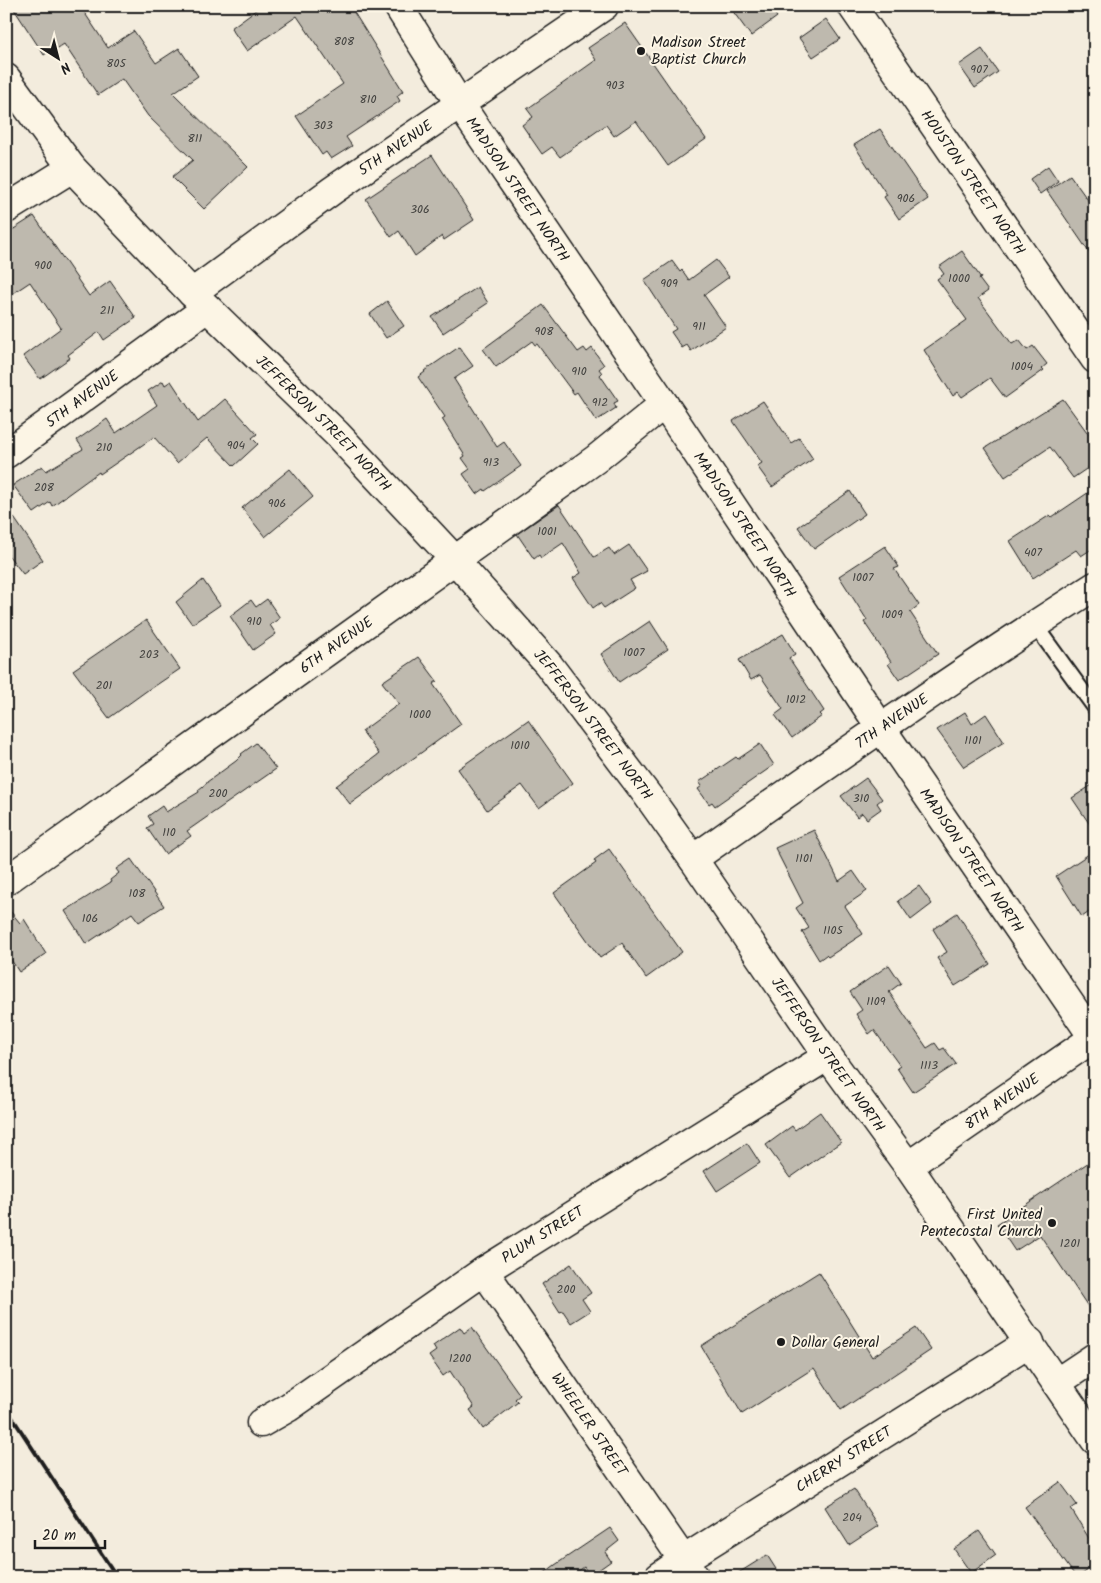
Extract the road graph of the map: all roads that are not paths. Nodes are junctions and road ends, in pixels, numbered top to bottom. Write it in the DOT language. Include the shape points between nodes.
graph roads {
  1 [pos="398,6"];
  2 [pos="604,6"];
  3 [pos="852,6"];
  4 [pos="6,78"];
  5 [pos="459,103"];
  6 [pos="72,168"];
  7 [pos="6,209"];
  8 [pos="199,301"];
  9 [pos="1095,359"];
  10 [pos="664,404"];
  11 [pos="6,454"];
  12 [pos="455,560"];
  13 [pos="1095,586"];
  14 [pos="1034,624"];
  15 [pos="1095,708"];
  16 [pos="881,728"];
  17 [pos="693,859"];
  18 [pos="6,880"];
  19 [pos="1094,1038"];
  20 [pos="828,1056"];
  21 [pos="908,1166"];
  22 [pos="484,1271"];
  23 [pos="1030,1342"];
  24 [pos="1095,1356"];
  25 [pos="1056,1384"];
  26 [pos="261,1423"];
  27 [pos="1095,1440"];
  28 [pos="689,1568"];
  29 [pos="659,1577"];
  1 -- 5 [label="street, MADISON STREET NORTH"];
  2 -- 5 [label="street, 5TH AVENUE"];
  3 -- 9 [label="street, HOUSTON STREET NORTH"];
  4 -- 6 [label="street, JEFFERSON STREET NORTH"];
  5 -- 8 [label="street, 5TH AVENUE" via="333,190"];
  5 -- 10 [label="street, MADISON STREET NORTH"];
  6 -- 7 [label="street"];
  6 -- 8 [label="street, JEFFERSON STREET NORTH"];
  8 -- 11 [label="street, 5TH AVENUE"];
  8 -- 12 [label="street, JEFFERSON STREET NORTH" via="337,434"];
  10 -- 12 [label="street, 6TH AVENUE" via="596,460"];
  10 -- 16 [label="street, MADISON STREET NORTH"];
  12 -- 17 [label="street, JEFFERSON STREET NORTH" via="548,664"];
  12 -- 18 [label="street, 6TH AVENUE"];
  13 -- 14 [label="street, 7TH AVENUE"];
  14 -- 15 [label="lane"];
  14 -- 16 [label="street, 7TH AVENUE"];
  16 -- 17 [label="street, 7TH AVENUE"];
  16 -- 19 [label="street, MADISON STREET NORTH"];
  17 -- 20 [label="street, JEFFERSON STREET NORTH"];
  19 -- 21 [label="street, 8TH AVENUE"];
  20 -- 21 [label="street, JEFFERSON STREET NORTH"];
  20 -- 22 [label="street, PLUM STREET"];
  21 -- 23 [label="street, JEFFERSON STREET NORTH"];
  22 -- 26 [label="street, PLUM STREET" via="289,1407"];
  22 -- 28 [label="street, WHEELER STREET"];
  23 -- 25 [label="street, JEFFERSON STREET NORTH"];
  23 -- 28 [label="street, CHERRY STREET"];
  24 -- 25 [label="street"];
  25 -- 27 [label="street, JEFFERSON STREET NORTH"];
  28 -- 29 [label="street, CHERRY STREET"];
}
